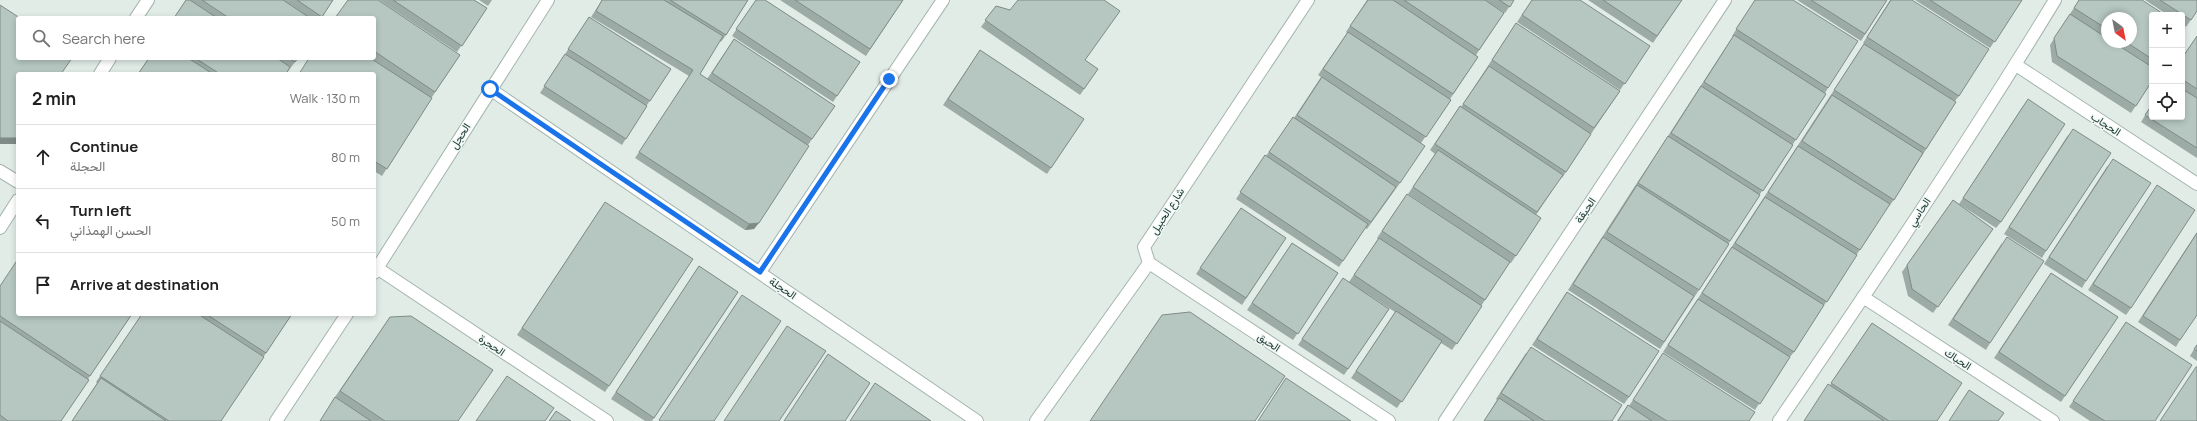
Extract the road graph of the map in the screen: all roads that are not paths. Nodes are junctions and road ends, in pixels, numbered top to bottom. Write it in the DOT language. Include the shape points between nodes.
graph roads {
  1 [pos="148,0"];
  2 [pos="548,0"];
  3 [pos="943,0"];
  4 [pos="1308,0"];
  5 [pos="1724,0"];
  6 [pos="2055,0"];
  7 [pos="137,16"];
  8 [pos="109,60"];
  9 [pos="2016,65"];
  10 [pos="101,72"];
  11 [pos="490,89"];
  12 [pos="0,171"];
  13 [pos="16,181"];
  14 [pos="2197,184"];
  15 [pos="16,203"];
  16 [pos="0,228"];
  17 [pos="1149,263"];
  18 [pos="376,271"];
  19 [pos="760,272"];
  20 [pos="1864,297"];
  21 [pos="346,316"];
  22 [pos="276,421"];
  23 [pos="607,421"];
  24 [pos="977,421"];
  25 [pos="1036,421"];
  26 [pos="1388,421"];
  27 [pos="1445,421"];
  28 [pos="1779,421"];
  29 [pos="2053,421"];
  1 -- 7 [label="street"];
  2 -- 11 [label="street, الحجل"];
  3 -- 19 [label="street"];
  4 -- 17 [label="street, شارع الحبيل" via="1144,247"];
  5 -- 27 [label="street, الحبقة"];
  6 -- 9 [label="street, الحاسي"];
  8 -- 10 [label="street"];
  9 -- 14 [label="street, الحجاب"];
  9 -- 20 [label="street, الحاسي"];
  11 -- 18 [label="street, الحجل"];
  11 -- 19 [label="street, الحجلة"];
  12 -- 13 [label="street"];
  15 -- 16 [label="street"];
  17 -- 25 [label="street"];
  17 -- 26 [label="street, الحبق"];
  18 -- 23 [label="street, الحجرة"];
  19 -- 24 [label="street, الحجلة"];
  20 -- 28 [label="street, الحاسي"];
  20 -- 29 [label="street, الحباك"];
  21 -- 22 [label="street"];
}
